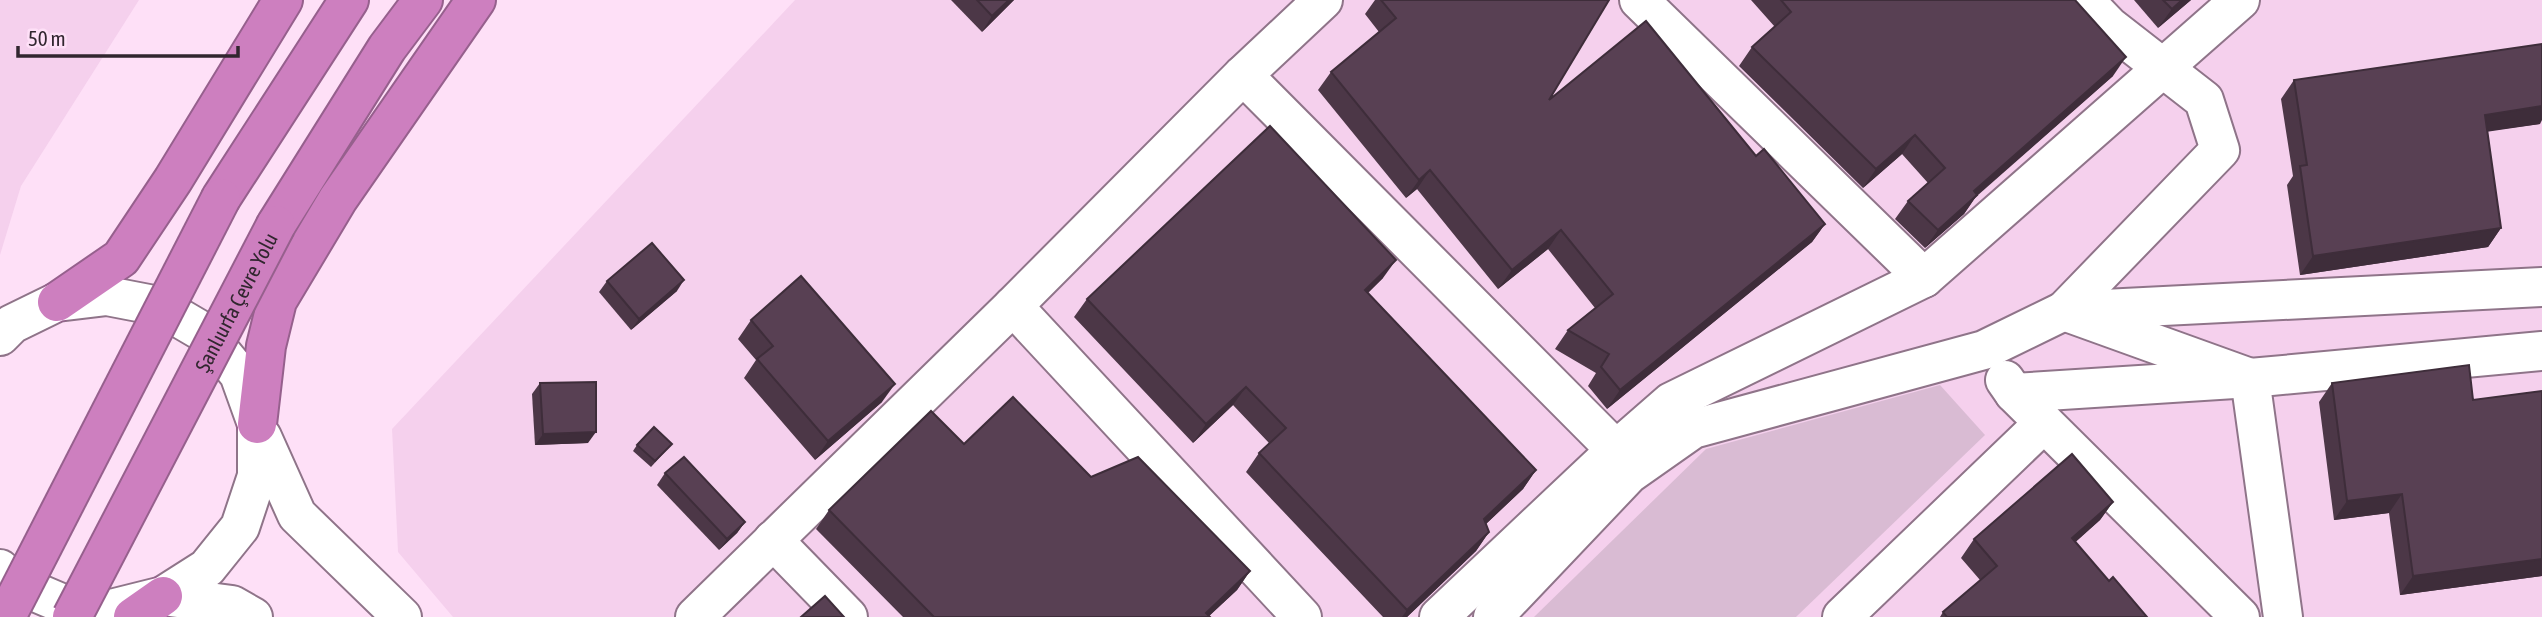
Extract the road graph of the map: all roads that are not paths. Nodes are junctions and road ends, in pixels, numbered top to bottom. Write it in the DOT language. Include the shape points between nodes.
graph roads {
  1 [pos="283,0"];
  2 [pos="349,0"];
  3 [pos="423,0"];
  4 [pos="476,0"];
  5 [pos="1323,0"];
  6 [pos="1639,0"];
  7 [pos="2084,0"];
  8 [pos="2240,0"];
  9 [pos="2162,67"];
  10 [pos="1243,75"];
  11 [pos="1924,278"];
  12 [pos="2542,287"];
  13 [pos="57,302"];
  14 [pos="1013,306"];
  15 [pos="2064,312"];
  16 [pos="4,328"];
  17 [pos="1984,350"];
  18 [pos="2542,351"];
  19 [pos="2250,378"];
  20 [pos="2014,393"];
  21 [pos="2044,423"];
  22 [pos="257,424"];
  23 [pos="1629,458"];
  24 [pos="772,540"];
  25 [pos="0,569"];
  26 [pos="148,607"];
  27 [pos="6,617"];
  28 [pos="72,617"];
  29 [pos="253,617"];
  30 [pos="402,617"];
  31 [pos="695,617"];
  32 [pos="848,617"];
  33 [pos="1302,617"];
  34 [pos="1439,617"];
  35 [pos="1493,617"];
  36 [pos="1842,617"];
  37 [pos="2240,617"];
  38 [pos="2283,617"];
  1 -- 13 [label="highway" via="121,258"];
  2 -- 27 [label="highway, bridge" via="221,198"];
  3 -- 28 [label="highway, Şanlıurfa Çevre Yolu, bridge" via="387,48 276,225"];
  4 -- 22 [label="highway" via="338,199 277,301 266,346"];
  5 -- 10 [label="street"];
  6 -- 11 [label="street"];
  7 -- 9 [label="street"];
  8 -- 9 [label="street"];
  9 -- 11 [label="street"];
  9 -- 15 [label="street" via="2204,100 2220,150"];
  10 -- 14 [label="street"];
  10 -- 23 [label="street"];
  11 -- 23 [label="street" via="1671,402"];
  12 -- 15 [label="street"];
  13 -- 16 [label="street"];
  13 -- 22 [label="street" via="107,296 159,306 205,333 239,374"];
  14 -- 24 [label="street"];
  14 -- 33 [label="street"];
  15 -- 17 [label="street"];
  15 -- 19 [label="street"];
  17 -- 20 [label="street"];
  17 -- 23 [label="street" via="1693,429"];
  18 -- 19 [label="street"];
  19 -- 20 [label="street"];
  19 -- 38 [label="street"];
  20 -- 21 [label="street"];
  21 -- 36 [label="street"];
  21 -- 37 [label="street"];
  22 -- 26 [label="street" via="257,476 240,527 208,568"];
  22 -- 30 [label="street" via="296,514"];
  23 -- 34 [label="street"];
  23 -- 35 [label="street" via="1629,474"];
  24 -- 31 [label="street"];
  24 -- 32 [label="street"];
  25 -- 26 [label="street" via="15,583 61,603 111,609"];
  26 -- 29 [label="street" via="232,605"];
}
